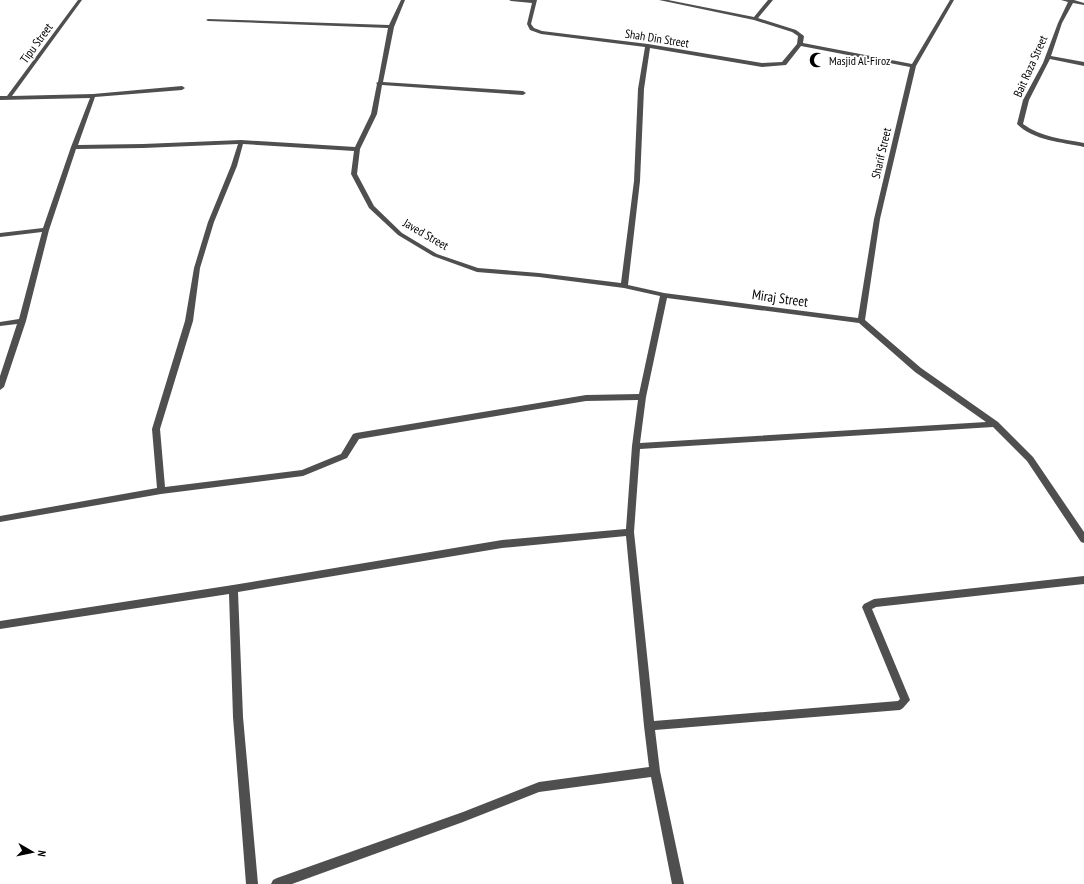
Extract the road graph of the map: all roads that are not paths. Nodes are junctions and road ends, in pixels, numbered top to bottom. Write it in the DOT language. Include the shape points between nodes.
graph roads {
  1 [pos="80,0"];
  2 [pos="403,0"];
  3 [pos="511,0"];
  4 [pos="661,0"];
  5 [pos="771,0"];
  6 [pos="952,0"];
  7 [pos="1063,0"];
  8 [pos="534,1"];
  9 [pos="1071,1"];
  10 [pos="1084,4"];
  11 [pos="208,20"];
  12 [pos="755,20"];
  13 [pos="391,27"];
  14 [pos="800,44"];
  15 [pos="648,46"];
  16 [pos="1048,57"];
  17 [pos="1084,64"];
  18 [pos="912,66"];
  19 [pos="379,83"];
  20 [pos="182,88"];
  21 [pos="523,94"];
  22 [pos="93,96"];
  23 [pos="0,98"];
  24 [pos="9,98"];
  25 [pos="241,142"];
  26 [pos="1084,145"];
  27 [pos="74,147"];
  28 [pos="357,148"];
  29 [pos="46,230"];
  30 [pos="0,235"];
  31 [pos="624,286"];
  32 [pos="664,295"];
  33 [pos="22,321"];
  34 [pos="861,321"];
  35 [pos="0,324"];
  36 [pos="0,386"];
  37 [pos="642,397"];
  38 [pos="995,424"];
  39 [pos="636,446"];
  40 [pos="161,490"];
  41 [pos="0,519"];
  42 [pos="630,532"];
  43 [pos="1084,539"];
  44 [pos="1084,580"];
  45 [pos="233,589"];
  46 [pos="0,625"];
  47 [pos="649,726"];
  48 [pos="655,771"];
  49 [pos="252,884"];
  50 [pos="277,884"];
  51 [pos="678,884"];
  1 -- 24 [label="street, Tipu Street"];
  2 -- 13 [label="street, Javed Street"];
  3 -- 8 [label="street"];
  4 -- 12 [label="street"];
  5 -- 12 [label="street"];
  6 -- 18 [label="street, Sharif Street"];
  7 -- 9 [label="street"];
  8 -- 15 [label="street, Shah Din Street" via="529,24 532,29"];
  9 -- 10 [label="street"];
  9 -- 16 [label="street, Bait Raza Street"];
  11 -- 13 [label="street"];
  12 -- 14 [label="street" via="794,31 801,36"];
  13 -- 19 [label="street, Javed Street"];
  14 -- 15 [label="street, Shah Din Street" via="784,64 773,66"];
  14 -- 18 [label="street"];
  15 -- 31 [label="street" via="640,89 638,181"];
  16 -- 17 [label="street"];
  16 -- 26 [label="street, Bait Raza Street" via="1026,100 1020,124 1041,135"];
  18 -- 34 [label="street, Sharif Street" via="877,219"];
  19 -- 21 [label="street"];
  19 -- 28 [label="street, Javed Street" via="374,114"];
  20 -- 22 [label="street"];
  22 -- 24 [label="street"];
  22 -- 27 [label="street"];
  23 -- 24 [label="street"];
  25 -- 27 [label="street"];
  25 -- 28 [label="street"];
  25 -- 40 [label="street" via="197,268 189,321 156,429"];
  27 -- 29 [label="street"];
  28 -- 31 [label="street, Javed Street" via="354,174 371,207 400,234 436,255 477,270"];
  29 -- 30 [label="street"];
  29 -- 33 [label="street"];
  31 -- 32 [label="street, Miraj Street"];
  32 -- 34 [label="street, Miraj Street"];
  32 -- 37 [label="street"];
  33 -- 35 [label="street"];
  33 -- 36 [label="street"];
  34 -- 38 [label="street" via="918,370"];
  37 -- 39 [label="street"];
  37 -- 40 [label="street" via="586,398 356,436 344,456 303,474"];
  38 -- 39 [label="street"];
  38 -- 43 [label="street" via="1030,459"];
  39 -- 42 [label="street"];
  40 -- 41 [label="street"];
  42 -- 45 [label="street" via="502,544"];
  42 -- 47 [label="street"];
  44 -- 47 [label="street" via="874,604 867,607 905,700 900,705"];
  45 -- 46 [label="street"];
  45 -- 49 [label="street" via="238,716"];
  47 -- 48 [label="street"];
  48 -- 50 [label="street" via="538,787"];
  48 -- 51 [label="street"];
}
